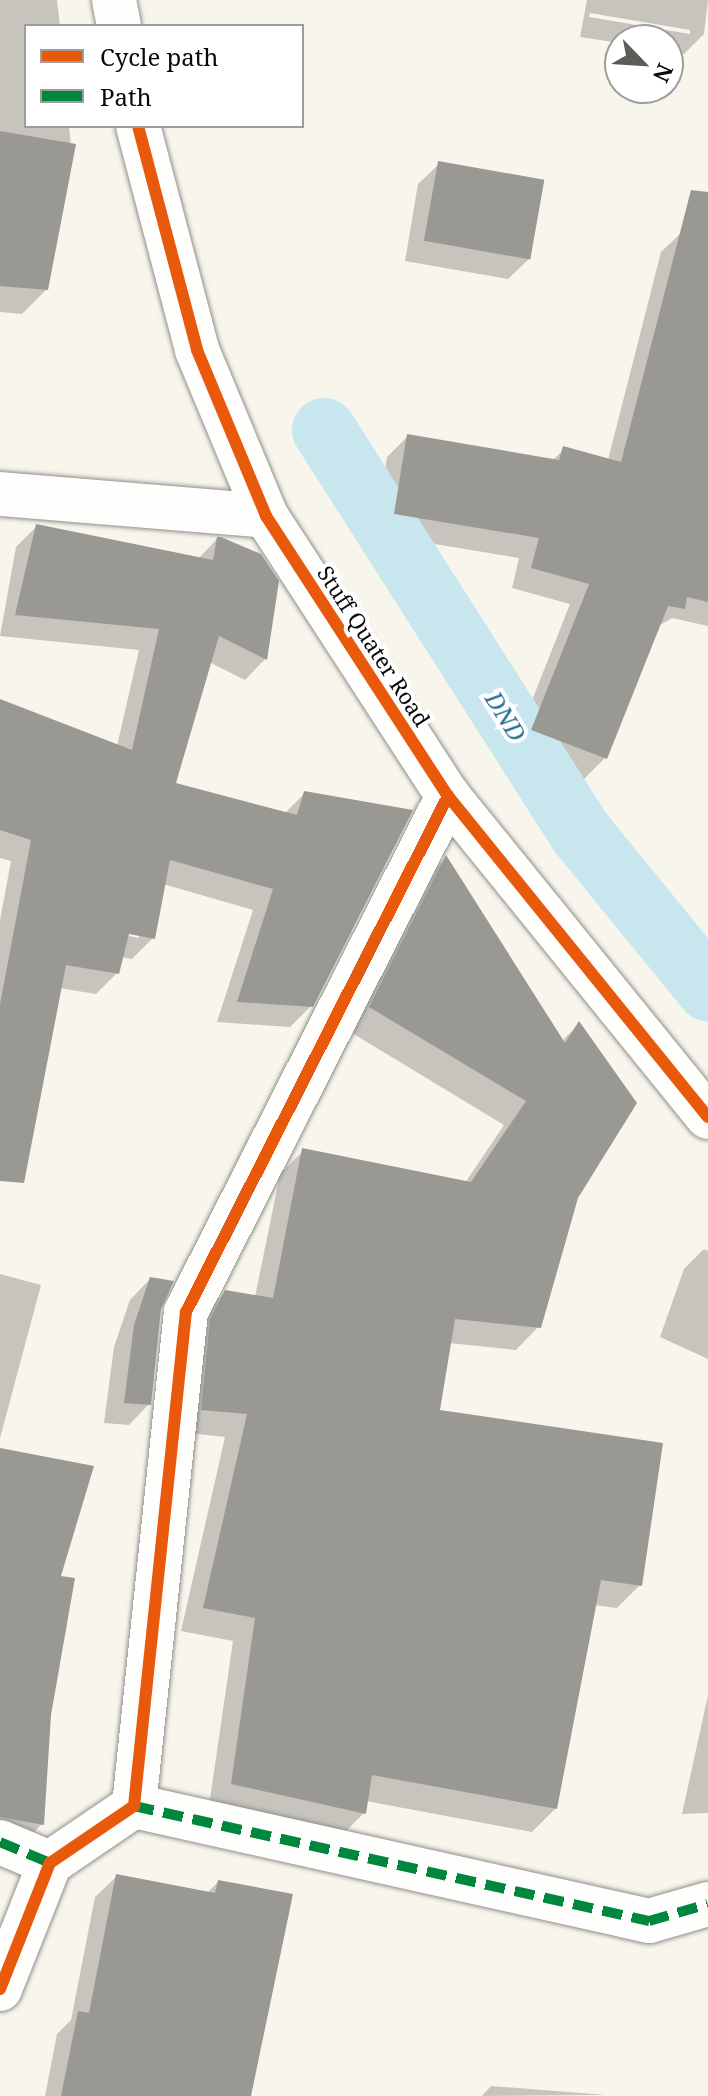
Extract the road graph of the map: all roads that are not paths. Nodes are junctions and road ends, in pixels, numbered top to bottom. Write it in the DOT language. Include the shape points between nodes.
graph roads {
  1 [pos="114,0"];
  2 [pos="119,24"];
  3 [pos="139,128"];
  4 [pos="0,494"];
  5 [pos="266,516"];
  6 [pos="448,796"];
  7 [pos="708,1117"];
  8 [pos="134,1806"];
  9 [pos="0,1842"];
  10 [pos="50,1863"];
  11 [pos="708,1904"];
  12 [pos="0,1989"];
  1 -- 2 [label="street"];
  3 -- 5 [label="street, Stuff Quater Road" via="197,350"];
  4 -- 5 [label="street"];
  5 -- 6 [label="street, Stuff Quater Road"];
  6 -- 7 [label="street, Stuff Quater Road"];
  6 -- 8 [label="street" via="186,1312"];
  8 -- 10 [label="street"];
  8 -- 11 [label="street" via="649,1921"];
  9 -- 10 [label="street"];
  10 -- 12 [label="street"];
}
